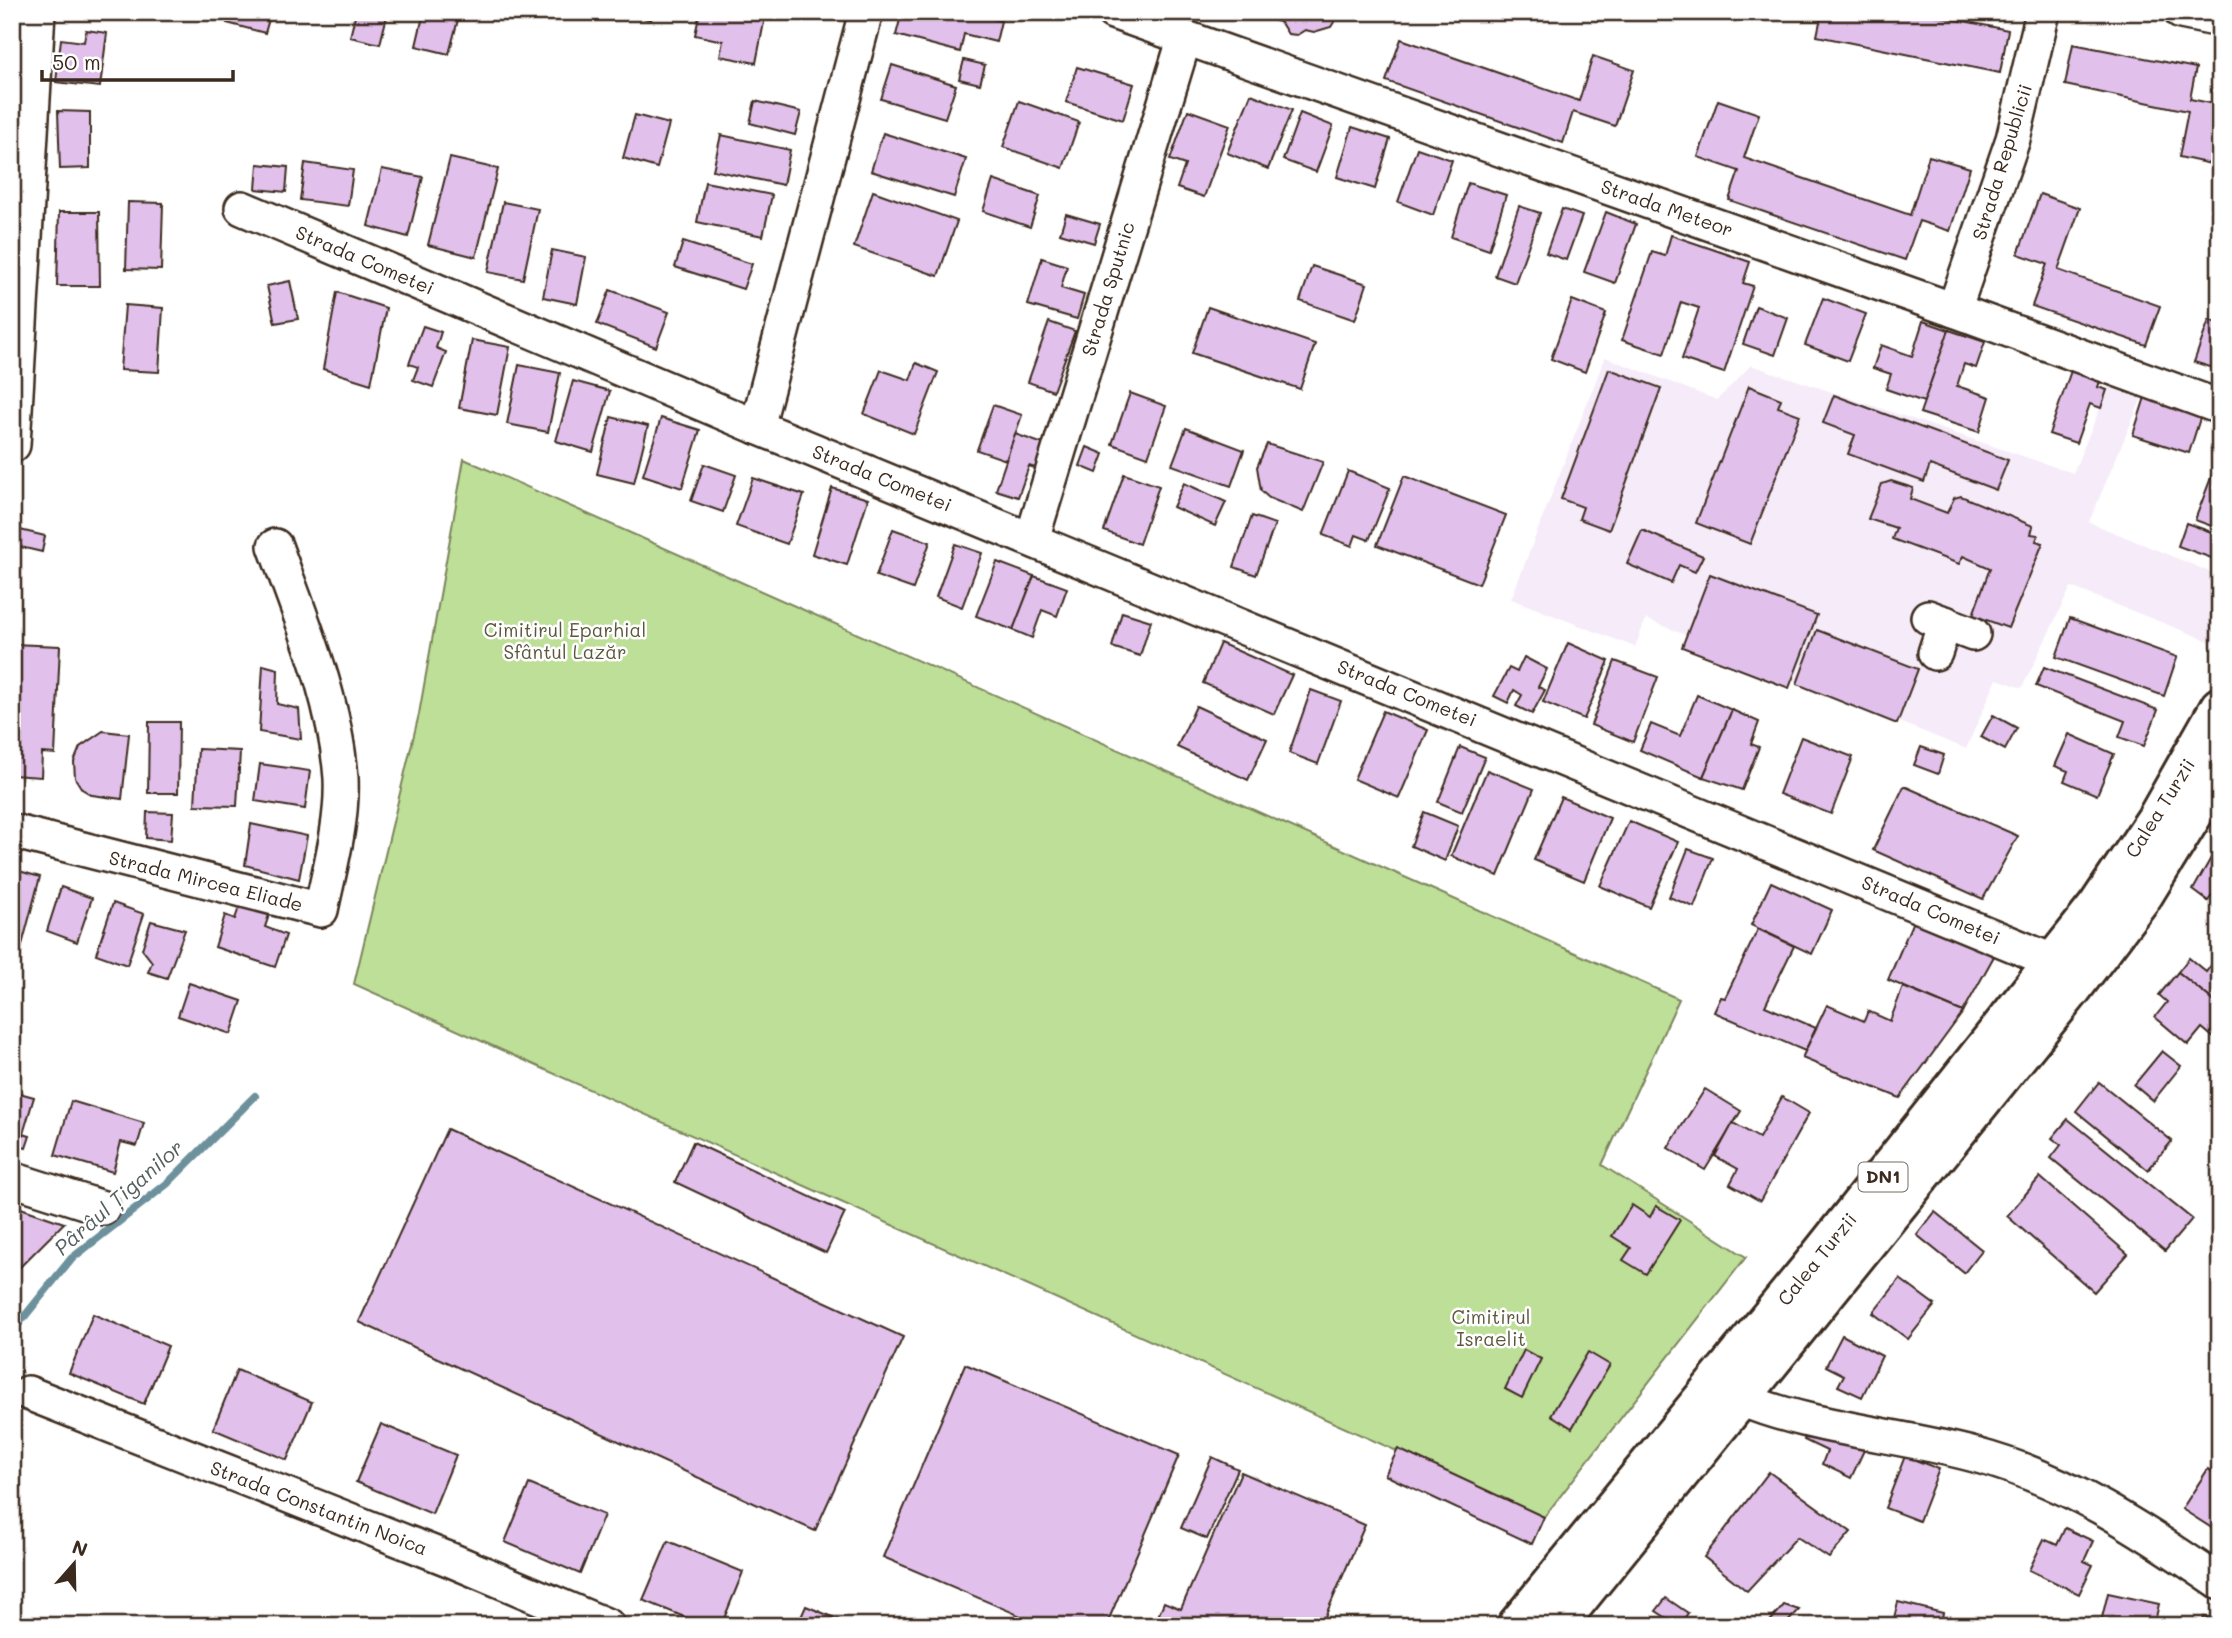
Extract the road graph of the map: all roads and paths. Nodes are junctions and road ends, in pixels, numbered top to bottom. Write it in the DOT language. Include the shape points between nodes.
graph roads {
  1 [pos="38,12"];
  2 [pos="866,12"];
  3 [pos="1112,12"];
  4 [pos="2043,12"];
  5 [pos="2181,12"];
  6 [pos="2220,20"];
  7 [pos="1184,40"];
  8 [pos="242,208"];
  9 [pos="1954,310"];
  10 [pos="2220,407"];
  11 [pos="757,427"];
  12 [pos="13,445"];
  13 [pos="1032,539"];
  14 [pos="275,546"];
  15 [pos="2220,707"];
  16 [pos="2220,771"];
  17 [pos="12,831"];
  18 [pos="2055,962"];
  19 [pos="12,1179"];
  20 [pos="103,1208"];
  21 [pos="28,1393"];
  22 [pos="1741,1399"];
  23 [pos="2220,1583"];
  24 [pos="608,1626"];
  25 [pos="1517,1626"];
  26 [pos="1556,1626"];
  1 -- 12 [label="street"];
  2 -- 11 [label="street"];
  3 -- 7 [label="street, Strada Meteor"];
  4 -- 9 [label="street, Strada Republicii" via="2013,139"];
  5 -- 6 [label="street"];
  7 -- 9 [label="street, Strada Meteor"];
  7 -- 13 [label="street, Strada Sputnic"];
  8 -- 11 [label="street, Strada Cometei"];
  9 -- 10 [label="street, Strada Meteor"];
  11 -- 13 [label="street, Strada Cometei"];
  13 -- 18 [label="street, Strada Cometei"];
  14 -- 17 [label="street, Strada Mircea Eliade" via="310,641 337,750 340,808 321,910"];
  15 -- 18 [label="main road, Calea Turzii / DN1" via="2157,818"];
  16 -- 22 [label="main road, Calea Turzii / DN1" via="2143,895 2079,979"];
  18 -- 25 [label="main road, Calea Turzii / DN1"];
  19 -- 20 [label="street"];
  21 -- 24 [label="street, Strada Constantin Noica"];
  22 -- 23 [label="street" via="1974,1454 2013,1468 2107,1508"];
  22 -- 26 [label="main road, Calea Turzii / DN1"];
}
